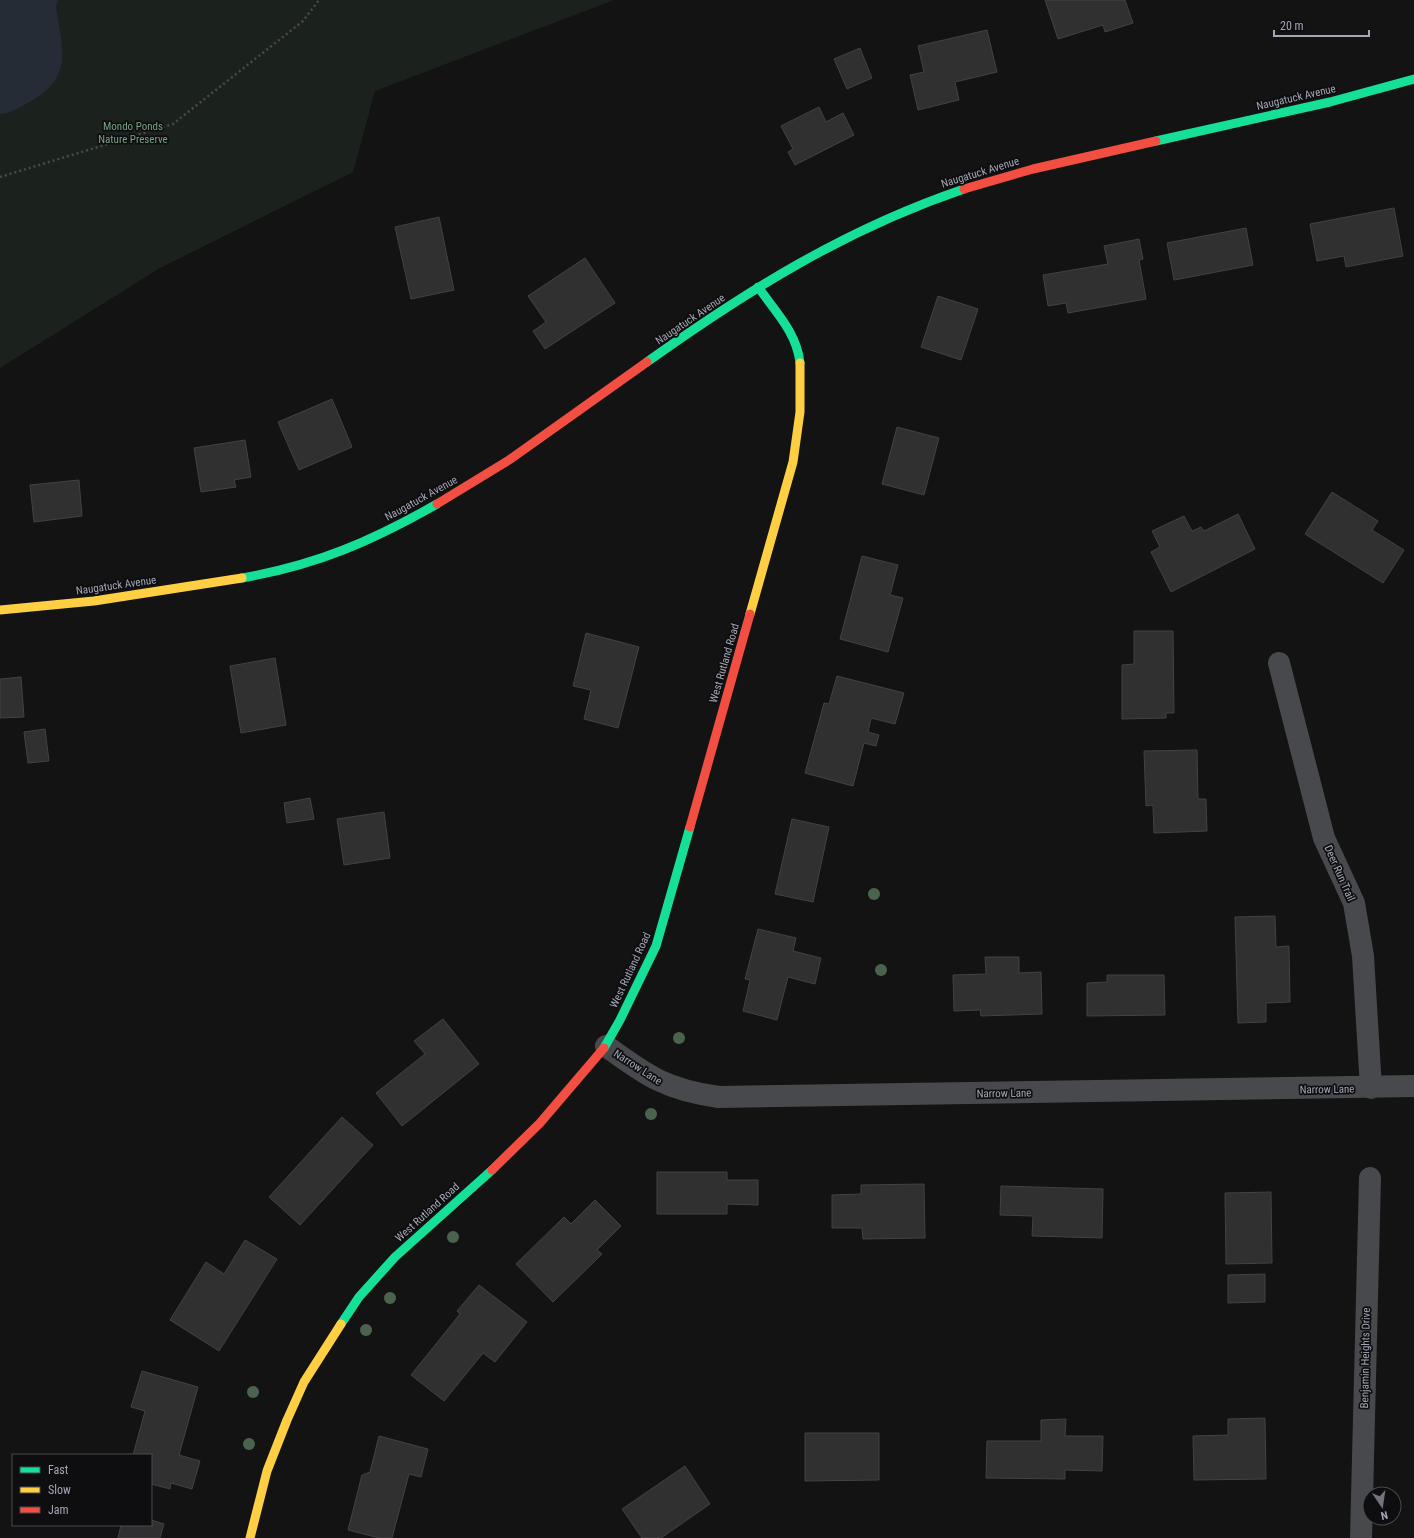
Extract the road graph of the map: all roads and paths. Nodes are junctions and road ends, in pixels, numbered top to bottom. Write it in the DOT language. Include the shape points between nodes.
graph roads {
  1 [pos="319,0"];
  2 [pos="1414,79"];
  3 [pos="0,177"];
  4 [pos="758,287"];
  5 [pos="0,610"];
  6 [pos="1279,663"];
  7 [pos="606,1046"];
  8 [pos="1414,1086"];
  9 [pos="1371,1088"];
  10 [pos="1370,1178"];
  11 [pos="250,1538"];
  12 [pos="1361,1538"];
  1 -- 3 [label="path" via="303,21 173,124"];
  2 -- 4 [label="main road, Naugatuck Avenue" via="1330,102 1105,152 993,180 907,210 853,234"];
  4 -- 5 [label="main road, Naugatuck Avenue" via="506,462 447,499 348,549 279,570 220,581 101,600"];
  4 -- 7 [label="main road, West Rutland Road" via="789,330 799,359 800,411 793,462 656,946"];
  6 -- 9 [label="street, Deer Run Trail" via="1324,838 1354,903 1363,956"];
  7 -- 9 [label="street, Narrow Lane" via="639,1070 665,1084 692,1093 719,1097"];
  7 -- 11 [label="main road, West Rutland Road" via="540,1123 395,1257 360,1297 308,1377 286,1420 267,1471"];
  8 -- 9 [label="street, Narrow Lane"];
  10 -- 12 [label="street, Benjamin Heights Drive"];
}
